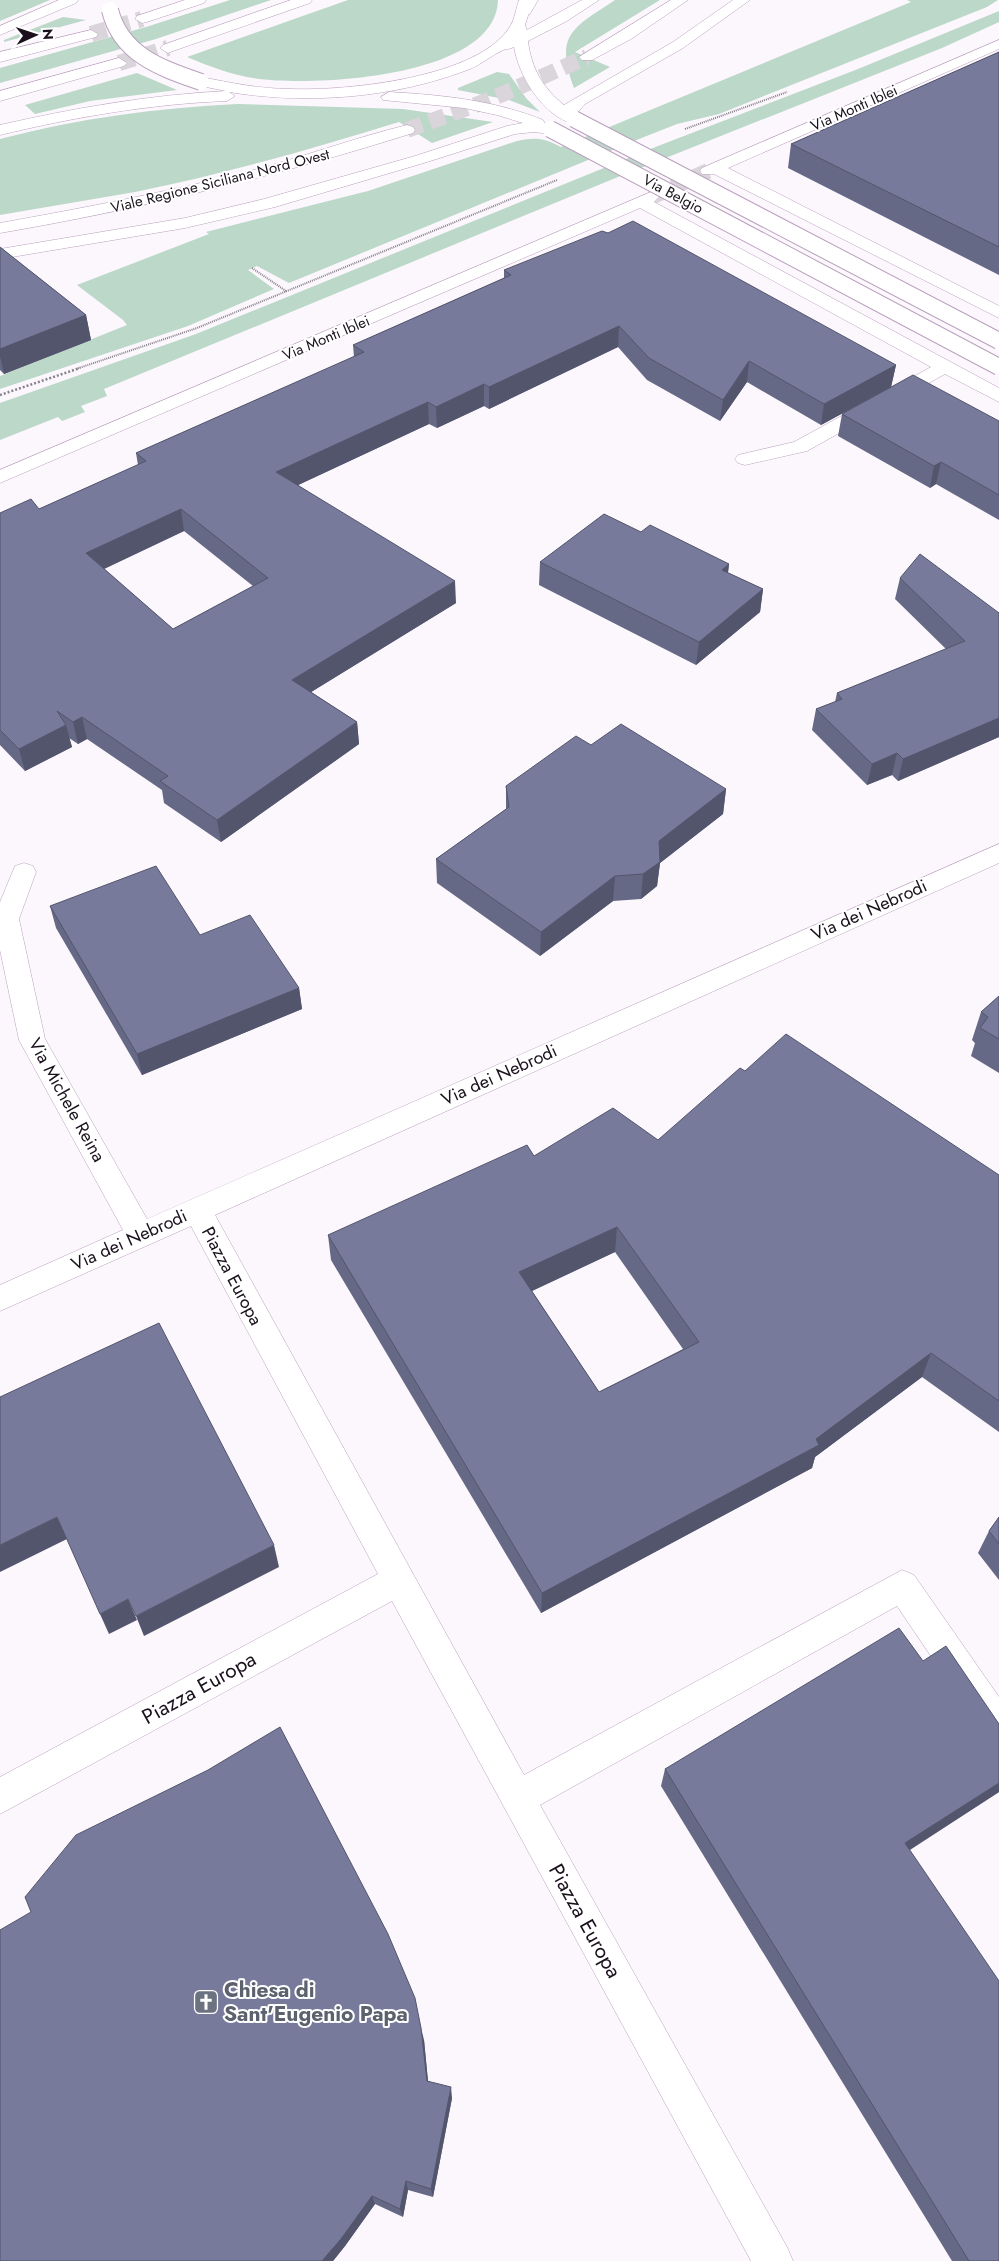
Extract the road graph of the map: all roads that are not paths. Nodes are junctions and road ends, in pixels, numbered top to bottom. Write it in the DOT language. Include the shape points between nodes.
graph roads {
  1 [pos="71,0"];
  2 [pos="199,0"];
  3 [pos="306,0"];
  4 [pos="592,0"];
  5 [pos="681,0"];
  6 [pos="743,0"];
  7 [pos="527,4"];
  8 [pos="112,5"];
  9 [pos="142,19"];
  10 [pos="0,31"];
  11 [pos="520,33"];
  12 [pos="91,34"];
  13 [pos="999,44"];
  14 [pos="168,48"];
  15 [pos="0,57"];
  16 [pos="587,57"];
  17 [pos="119,63"];
  18 [pos="324,93"];
  19 [pos="291,94"];
  20 [pos="0,96"];
  21 [pos="574,119"];
  22 [pos="550,129"];
  23 [pos="0,130"];
  24 [pos="407,130"];
  25 [pos="645,199"];
  26 [pos="0,228"];
  27 [pos="0,254"];
  28 [pos="999,313"];
  29 [pos="999,341"];
  30 [pos="944,367"];
  31 [pos="999,367"];
  32 [pos="999,396"];
  33 [pos="745,459"];
  34 [pos="0,477"];
  35 [pos="999,853"];
  36 [pos="24,872"];
  37 [pos="196,1210"];
  38 [pos="141,1235"];
  39 [pos="0,1298"];
  40 [pos="398,1580"];
  41 [pos="999,1727"];
  42 [pos="0,1796"];
  43 [pos="517,1798"];
  44 [pos="773,2261"];
  1 -- 10 [label="street"];
  2 -- 9 [label="street"];
  3 -- 14 [label="street"];
  4 -- 11 [label="street"];
  5 -- 16 [label="street"];
  6 -- 21 [label="street" via="678,45 579,101 570,108 569,113"];
  7 -- 11 [label="street"];
  8 -- 19 [label="street, bridge" via="112,22 117,34 161,66 202,82 250,91"];
  11 -- 18 [label="street" via="474,60 420,80"];
  11 -- 21 [label="street, Via Belgio" via="520,50 535,86 544,97"];
  12 -- 15 [label="street"];
  13 -- 28 [label="street, Via Monti Iblei" via="712,170"];
  17 -- 20 [label="street"];
  18 -- 19 [label="street"];
  18 -- 22 [label="street, Via Belgio" via="458,103 513,114"];
  19 -- 23 [label="street" via="199,97 127,104"];
  21 -- 29 [label="street, Via Belgio, bridge"];
  22 -- 27 [label="street" via="513,129 337,184 185,223"];
  22 -- 31 [label="street, Via Belgio, bridge"];
  24 -- 26 [label="street, Viale Regione Siciliana Nord Ovest" via="286,167 161,199"];
  25 -- 30 [label="street, Via Belgio"];
  25 -- 34 [label="street, Via Monti Iblei"];
  30 -- 32 [label="street, Via Belgio"];
  30 -- 33 [label="street" via="800,448"];
  35 -- 37 [label="street, Via dei Nebrodi"];
  36 -- 38 [label="street, Via Michele Reina" via="6,918 32,1040"];
  37 -- 38 [label="street, Via dei Nebrodi"];
  37 -- 40 [label="street, Piazza Europa"];
  38 -- 39 [label="street, Via dei Nebrodi"];
  40 -- 42 [label="street, Piazza Europa"];
  40 -- 43 [label="street, Piazza Europa"];
  41 -- 43 [label="street" via="902,1586"];
  43 -- 44 [label="street, Piazza Europa"];
}
